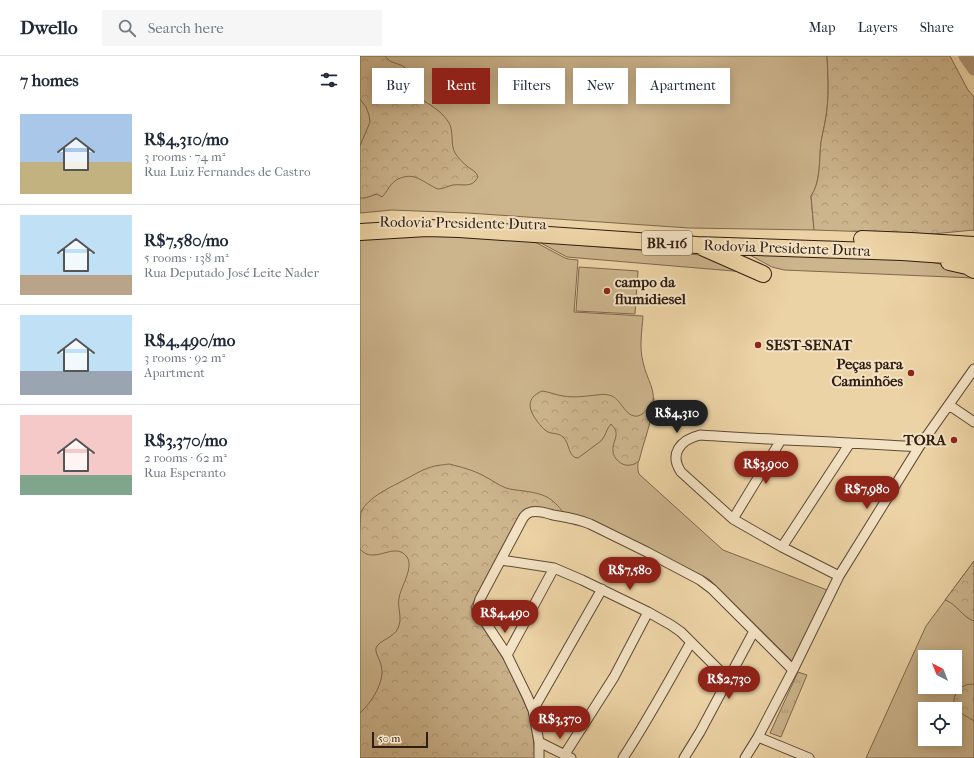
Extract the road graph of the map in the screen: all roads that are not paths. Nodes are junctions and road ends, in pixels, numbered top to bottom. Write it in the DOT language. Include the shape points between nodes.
graph roads {
  1 [pos="360,222"];
  2 [pos="360,232"];
  3 [pos="974,234"];
  4 [pos="697,245"];
  5 [pos="974,245"];
  6 [pos="906,246"];
  7 [pos="974,257"];
  8 [pos="974,270"];
  9 [pos="763,274"];
  10 [pos="974,369"];
  11 [pos="948,405"];
  12 [pos="974,422"];
  13 [pos="781,440"];
  14 [pos="850,443"];
  15 [pos="919,447"];
  16 [pos="733,519"];
  17 [pos="782,547"];
  18 [pos="501,560"];
  19 [pos="554,568"];
  20 [pos="839,576"];
  21 [pos="602,590"];
  22 [pos="648,612"];
  23 [pos="754,631"];
  24 [pos="691,642"];
  25 [pos="507,655"];
  26 [pos="793,670"];
  27 [pos="728,679"];
  28 [pos="533,710"];
  29 [pos="758,737"];
  30 [pos="539,742"];
  31 [pos="568,756"];
  32 [pos="539,758"];
  33 [pos="623,758"];
  34 [pos="684,758"];
  35 [pos="746,758"];
  36 [pos="809,758"];
  1 -- 6 [label="highway, Rodovia Presidente Dutra / BR-116" via="403,219 488,222"];
  2 -- 4 [label="highway, Rodovia Presidente Dutra / BR-116" via="459,229"];
  3 -- 6 [label="highway"];
  4 -- 6 [label="highway, Rodovia Presidente Dutra / BR-116"];
  4 -- 9 [label="highway"];
  5 -- 6 [label="highway, Rodovia Presidente Dutra / BR-116"];
  6 -- 7 [label="highway, Rodovia Presidente Dutra / BR-116"];
  6 -- 8 [label="highway"];
  10 -- 11 [label="street"];
  11 -- 12 [label="street"];
  11 -- 15 [label="street"];
  13 -- 14 [label="street"];
  13 -- 16 [label="street"];
  13 -- 16 [label="street" via="700,435 688,440 679,449 676,459 681,472"];
  14 -- 15 [label="street"];
  14 -- 17 [label="street"];
  15 -- 20 [label="street"];
  16 -- 17 [label="street"];
  17 -- 20 [label="street"];
  18 -- 19 [label="street"];
  18 -- 23 [label="street" via="520,523 533,511 581,520 700,580"];
  18 -- 25 [label="street" via="478,606 480,614"];
  19 -- 21 [label="street"];
  19 -- 25 [label="street"];
  20 -- 26 [label="street"];
  21 -- 22 [label="street"];
  21 -- 28 [label="street"];
  22 -- 24 [label="street" via="676,628"];
  22 -- 31 [label="street"];
  23 -- 26 [label="street"];
  23 -- 27 [label="street"];
  24 -- 27 [label="street"];
  24 -- 33 [label="street" via="643,728"];
  25 -- 28 [label="street"];
  26 -- 29 [label="street"];
  27 -- 34 [label="street"];
  28 -- 30 [label="street"];
  29 -- 35 [label="street"];
  29 -- 36 [label="street"];
  30 -- 31 [label="street"];
  30 -- 32 [label="street"];
}
